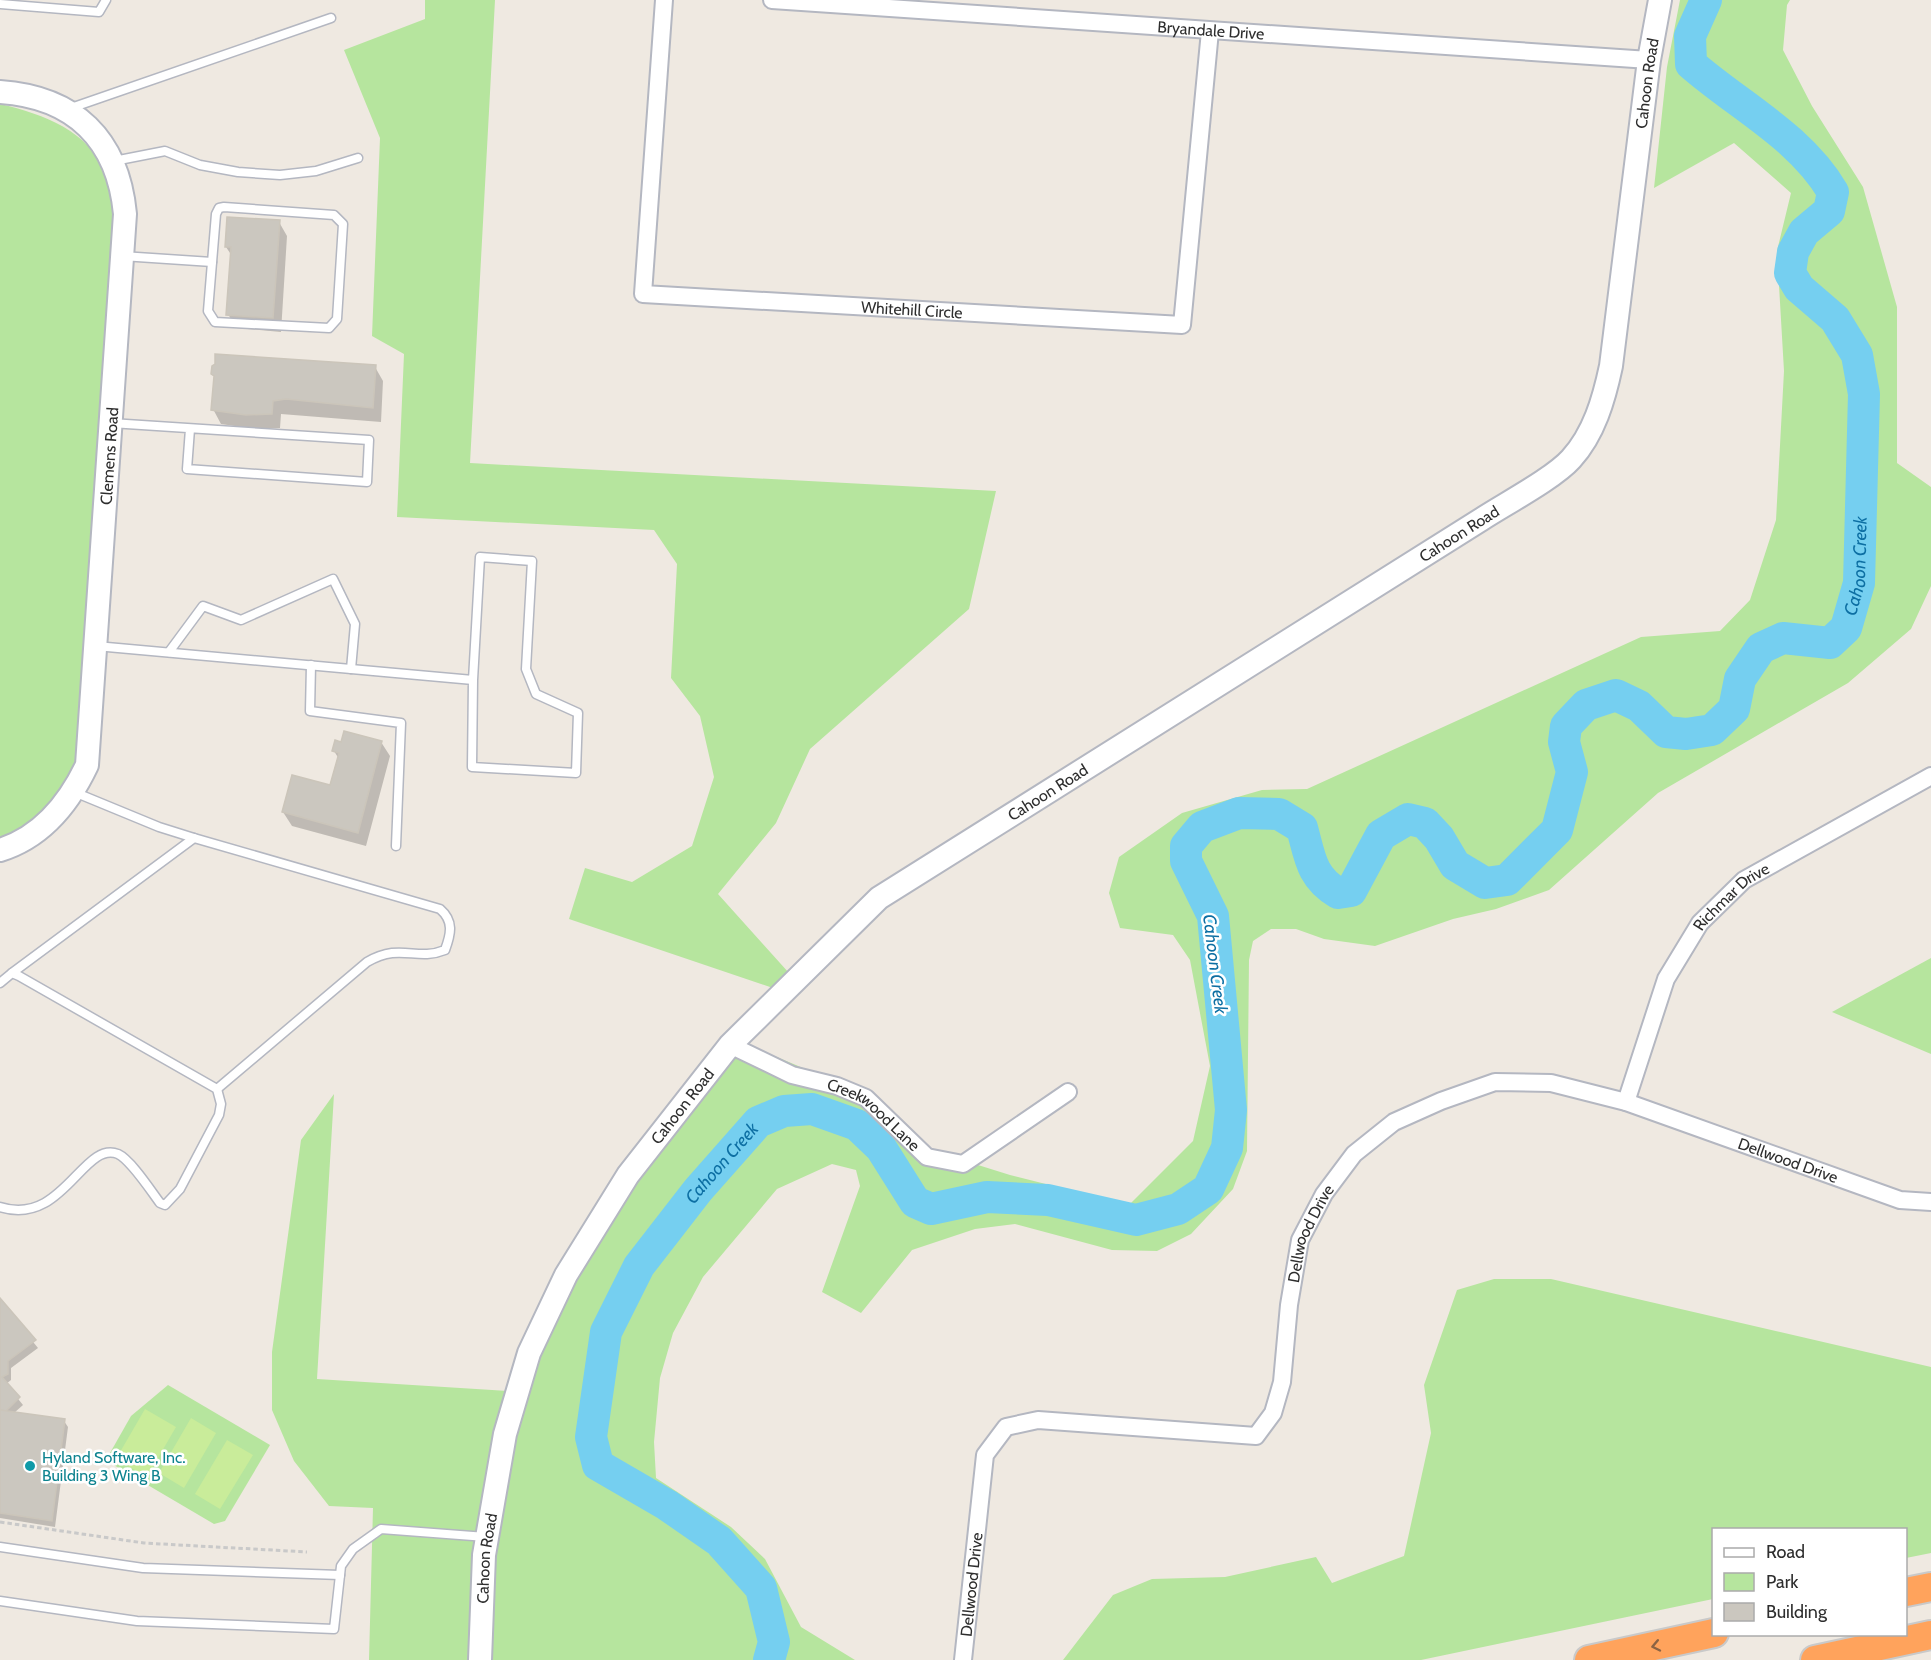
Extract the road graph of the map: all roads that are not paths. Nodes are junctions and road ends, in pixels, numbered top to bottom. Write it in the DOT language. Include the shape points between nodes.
graph roads {
  1 [pos="106,0"];
  2 [pos="664,0"];
  3 [pos="772,0"];
  4 [pos="1660,0"];
  5 [pos="818,1"];
  6 [pos="0,4"];
  7 [pos="331,18"];
  8 [pos="1210,31"];
  9 [pos="1649,60"];
  10 [pos="0,92"];
  11 [pos="65,110"];
  12 [pos="358,158"];
  13 [pos="113,162"];
  14 [pos="122,256"];
  15 [pos="212,262"];
  16 [pos="111,423"];
  17 [pos="190,429"];
  18 [pos="96,645"];
  19 [pos="169,652"];
  20 [pos="311,665"];
  21 [pos="351,669"];
  22 [pos="473,680"];
  23 [pos="1931,776"];
  24 [pos="74,792"];
  25 [pos="194,837"];
  26 [pos="396,846"];
  27 [pos="0,850"];
  28 [pos="12,973"];
  29 [pos="0,983"];
  30 [pos="730,1045"];
  31 [pos="217,1089"];
  32 [pos="1068,1092"];
  33 [pos="1626,1102"];
  34 [pos="1931,1202"];
  35 [pos="0,1207"];
  36 [pos="487,1537"];
  37 [pos="0,1547"];
  38 [pos="340,1575"];
  39 [pos="1931,1587"];
  40 [pos="1907,1592"];
  41 [pos="0,1601"];
  42 [pos="1712,1633"];
  43 [pos="1931,1635"];
  44 [pos="480,1660"];
  45 [pos="963,1660"];
  46 [pos="1589,1660"];
  47 [pos="1815,1660"];
  1 -- 6 [label="lane" via="99,12"];
  2 -- 8 [label="street, Whitehill Circle" via="643,294 1110,321 1182,325"];
  3 -- 5 [label="street, Bryandale Drive"];
  4 -- 9 [label="street, Cahoon Road"];
  5 -- 8 [label="street, Bryandale Drive"];
  7 -- 11 [label="lane"];
  8 -- 9 [label="street, Bryandale Drive"];
  9 -- 30 [label="street, Cahoon Road" via="1611,366 1603,403 1570,460 879,898"];
  10 -- 11 [label="street, Clemens Road" via="46,99"];
  11 -- 13 [label="street, Clemens Road" via="78,118"];
  12 -- 13 [label="lane" via="316,171 280,175 200,165 165,151"];
  13 -- 14 [label="street, Clemens Road" via="122,186 125,214"];
  14 -- 15 [label="lane"];
  14 -- 16 [label="street, Clemens Road"];
  15 -- 15 [label="lane" via="208,311 215,322 329,328 337,319 343,224 334,215 219,208"];
  16 -- 17 [label="lane"];
  16 -- 18 [label="street, Clemens Road"];
  17 -- 17 [label="lane" via="369,440 367,482 187,470"];
  18 -- 19 [label="lane"];
  18 -- 24 [label="street, Clemens Road" via="87,765"];
  19 -- 20 [label="lane"];
  19 -- 21 [label="lane" via="203,606 242,621 333,579 355,624"];
  20 -- 21 [label="lane"];
  20 -- 26 [label="lane" via="310,711 401,723"];
  21 -- 22 [label="lane"];
  22 -- 22 [label="lane" via="472,767 576,773 578,713 536,694 526,669 532,561 480,557"];
  23 -- 33 [label="street, Richmar Drive" via="1744,880 1700,923 1666,979"];
  24 -- 25 [label="lane"];
  24 -- 27 [label="street, Clemens Road" via="63,807 22,843"];
  25 -- 28 [label="lane"];
  25 -- 31 [label="lane" via="440,909 451,924 445,950 425,955 391,950 367,962"];
  28 -- 29 [label="lane"];
  28 -- 31 [label="lane"];
  30 -- 32 [label="street, Creekwood Lane" via="792,1075 866,1098 927,1157 963,1164"];
  30 -- 36 [label="street, Cahoon Road" via="628,1175 566,1275 529,1353 505,1434"];
  31 -- 35 [label="lane" via="219,1115 180,1189 165,1205 130,1164 112,1153 92,1160 36,1209"];
  33 -- 34 [label="street, Dellwood Drive" via="1900,1200"];
  33 -- 45 [label="street, Dellwood Drive" via="1551,1083 1495,1082 1394,1122 1354,1154 1324,1194 1300,1240 1282,1382 1273,1413 1256,1436 1038,1420 1006,1427 985,1455"];
  36 -- 38 [label="lane" via="381,1529 353,1549 341,1566"];
  36 -- 44 [label="street, Cahoon Road"];
  37 -- 38 [label="lane" via="143,1568"];
  38 -- 41 [label="lane" via="334,1629 137,1621"];
  39 -- 40 [label="highway"];
  42 -- 46 [label="highway, one-way"];
  43 -- 47 [label="highway"];
}
